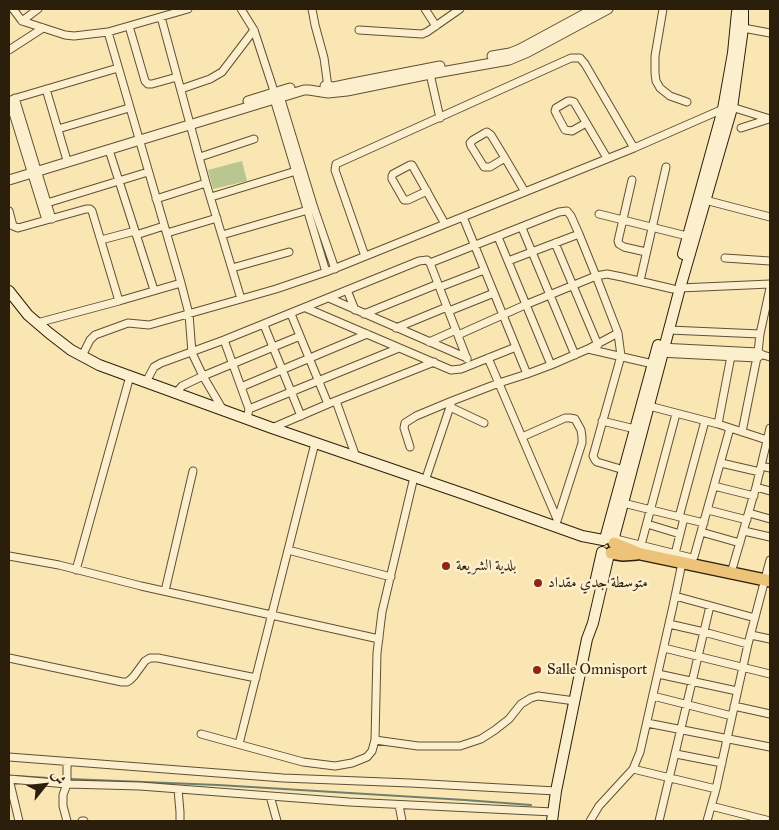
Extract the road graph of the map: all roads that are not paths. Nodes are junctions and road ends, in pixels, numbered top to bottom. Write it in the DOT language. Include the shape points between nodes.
graph roads {
  1 [pos="13,9"];
  2 [pos="38,9"];
  3 [pos="188,9"];
  4 [pos="241,9"];
  5 [pos="312,9"];
  6 [pos="425,9"];
  7 [pos="460,9"];
  8 [pos="592,9"];
  9 [pos="608,9"];
  10 [pos="663,9"];
  11 [pos="737,9"];
  12 [pos="743,9"];
  13 [pos="161,17"];
  14 [pos="22,21"];
  15 [pos="129,26"];
  16 [pos="436,26"];
  17 [pos="43,28"];
  18 [pos="743,28"];
  19 [pos="254,30"];
  20 [pos="360,30"];
  21 [pos="108,32"];
  22 [pos="770,33"];
  23 [pos="9,50"];
  24 [pos="118,68"];
  25 [pos="430,74"];
  26 [pos="177,77"];
  27 [pos="328,87"];
  28 [pos="181,89"];
  29 [pos="46,90"];
  30 [pos="276,94"];
  31 [pos="11,100"];
  32 [pos="687,102"];
  33 [pos="129,108"];
  34 [pos="728,109"];
  35 [pos="440,118"];
  36 [pos="770,119"];
  37 [pos="189,122"];
  38 [pos="586,123"];
  39 [pos="741,128"];
  40 [pos="58,129"];
  41 [pos="138,138"];
  42 [pos="254,139"];
  43 [pos="634,148"];
  44 [pos="109,150"];
  45 [pos="66,157"];
  46 [pos="200,157"];
  47 [pos="505,158"];
  48 [pos="607,158"];
  49 [pos="666,167"];
  50 [pos="34,170"];
  51 [pos="296,171"];
  52 [pos="148,172"];
  53 [pos="9,174"];
  54 [pos="9,180"];
  55 [pos="632,180"];
  56 [pos="119,181"];
  57 [pos="206,184"];
  58 [pos="427,191"];
  59 [pos="525,192"];
  60 [pos="211,197"];
  61 [pos="156,199"];
  62 [pos="705,200"];
  63 [pos="47,203"];
  64 [pos="308,210"];
  65 [pos="9,211"];
  66 [pos="599,214"];
  67 [pos="770,216"];
  68 [pos="463,217"];
  69 [pos="217,218"];
  70 [pos="49,220"];
  71 [pos="623,220"];
  72 [pos="446,224"];
  73 [pos="652,227"];
  74 [pos="522,228"];
  75 [pos="165,229"];
  76 [pos="135,233"];
  77 [pos="579,234"];
  78 [pos="222,236"];
  79 [pos="498,237"];
  80 [pos="691,237"];
  81 [pos="101,240"];
  82 [pos="555,243"];
  83 [pos="475,246"];
  84 [pos="289,252"];
  85 [pos="532,252"];
  86 [pos="646,252"];
  87 [pos="365,256"];
  88 [pos="725,258"];
  89 [pos="508,261"];
  90 [pos="770,261"];
  91 [pos="430,263"];
  92 [pos="232,268"];
  93 [pos="335,269"];
  94 [pos="484,270"];
  95 [pos="326,272"];
  96 [pos="596,276"];
  97 [pos="640,281"];
  98 [pos="181,283"];
  99 [pos="439,286"];
  100 [pos="572,286"];
  101 [pos="676,289"];
  102 [pos="770,289"];
  103 [pos="154,290"];
  104 [pos="347,290"];
  105 [pos="9,292"];
  106 [pos="494,293"];
  107 [pos="549,295"];
  108 [pos="329,298"];
  109 [pos="241,299"];
  110 [pos="118,300"];
  111 [pos="525,305"];
  112 [pos="306,308"];
  113 [pos="448,309"];
  114 [pos="355,310"];
  115 [pos="189,314"];
  116 [pos="291,314"];
  117 [pos="364,314"];
  118 [pos="502,314"];
  119 [pos="37,323"];
  120 [pos="264,324"];
  121 [pos="396,328"];
  122 [pos="669,330"];
  123 [pos="457,332"];
  124 [pos="618,333"];
  125 [pos="367,334"];
  126 [pos="760,334"];
  127 [pos="300,336"];
  128 [pos="224,340"];
  129 [pos="429,342"];
  130 [pos="598,345"];
  131 [pos="273,347"];
  132 [pos="516,347"];
  133 [pos="399,348"];
  134 [pos="588,349"];
  135 [pos="660,350"];
  136 [pos="192,353"];
  137 [pos="575,355"];
  138 [pos="82,356"];
  139 [pos="621,356"];
  140 [pos="731,356"];
  141 [pos="762,356"];
  142 [pos="310,358"];
  143 [pos="488,358"];
  144 [pos="434,362"];
  145 [pos="468,362"];
  146 [pos="233,364"];
  147 [pos="653,364"];
  148 [pos="551,365"];
  149 [pos="282,370"];
  150 [pos="527,374"];
  151 [pos="130,376"];
  152 [pos="203,376"];
  153 [pos="319,381"];
  154 [pos="146,382"];
  155 [pos="499,383"];
  156 [pos="241,387"];
  157 [pos="292,392"];
  158 [pos="176,393"];
  159 [pos="336,401"];
  160 [pos="328,404"];
  161 [pos="451,404"];
  162 [pos="649,406"];
  163 [pos="223,410"];
  164 [pos="248,414"];
  165 [pos="676,414"];
  166 [pos="301,416"];
  167 [pos="602,420"];
  168 [pos="705,421"];
  169 [pos="484,423"];
  170 [pos="718,424"];
  171 [pos="272,428"];
  172 [pos="730,428"];
  173 [pos="770,428"];
  174 [pos="635,429"];
  175 [pos="742,432"];
  176 [pos="522,436"];
  177 [pos="769,441"];
  178 [pos="315,443"];
  179 [pos="410,448"];
  180 [pos="356,457"];
  181 [pos="721,463"];
  182 [pos="770,468"];
  183 [pos="761,469"];
  184 [pos="624,470"];
  185 [pos="193,471"];
  186 [pos="414,477"];
  187 [pos="425,480"];
  188 [pos="714,486"];
  189 [pos="756,487"];
  190 [pos="770,491"];
  191 [pos="754,496"];
  192 [pos="623,503"];
  193 [pos="650,509"];
  194 [pos="708,510"];
  195 [pos="748,516"];
  196 [pos="681,517"];
  197 [pos="770,519"];
  198 [pos="556,523"];
  199 [pos="704,523"];
  200 [pos="646,524"];
  201 [pos="744,531"];
  202 [pos="701,532"];
  203 [pos="680,534"];
  204 [pos="770,537"];
  205 [pos="740,544"];
  206 [pos="608,545"];
  207 [pos="288,550"];
  208 [pos="641,550"];
  209 [pos="9,556"];
  210 [pos="678,559"];
  211 [pos="770,560"];
  212 [pos="76,570"];
  213 [pos="731,573"];
  214 [pos="391,577"];
  215 [pos="768,581"];
  216 [pos="165,591"];
  217 [pos="675,596"];
  218 [pos="710,606"];
  219 [pos="272,614"];
  220 [pos="755,618"];
  221 [pos="669,624"];
  222 [pos="704,632"];
  223 [pos="751,635"];
  224 [pos="379,639"];
  225 [pos="770,639"];
  226 [pos="748,644"];
  227 [pos="664,648"];
  228 [pos="698,656"];
  229 [pos="9,658"];
  230 [pos="743,668"];
  231 [pos="658,674"];
  232 [pos="770,674"];
  233 [pos="256,678"];
  234 [pos="692,681"];
  235 [pos="737,691"];
  236 [pos="653,696"];
  237 [pos="575,701"];
  238 [pos="687,704"];
  239 [pos="734,706"];
  240 [pos="770,714"];
  241 [pos="732,716"];
  242 [pos="647,722"];
  243 [pos="681,729"];
  244 [pos="201,734"];
  245 [pos="727,739"];
  246 [pos="375,740"];
  247 [pos="239,744"];
  248 [pos="770,747"];
  249 [pos="676,754"];
  250 [pos="9,758"];
  251 [pos="67,762"];
  252 [pos="722,763"];
  253 [pos="633,769"];
  254 [pos="670,778"];
  255 [pos="9,779"];
  256 [pos="67,784"];
  257 [pos="178,789"];
  258 [pos="716,789"];
  259 [pos="556,791"];
  260 [pos="270,796"];
  261 [pos="399,805"];
  262 [pos="711,806"];
  263 [pos="553,817"];
  264 [pos="19,821"];
  265 [pos="67,821"];
  266 [pos="180,821"];
  267 [pos="277,821"];
  268 [pos="402,821"];
  269 [pos="590,821"];
  270 [pos="659,821"];
  271 [pos="707,821"];
  272 [pos="770,821"];
  1 -- 14 [label="street"];
  2 -- 14 [label="street"];
  3 -- 13 [label="street"];
  4 -- 19 [label="street"];
  5 -- 27 [label="street"];
  6 -- 16 [label="street"];
  7 -- 16 [label="street"];
  8 -- 27 [label="street" via="510,53"];
  9 -- 25 [label="street" via="509,60"];
  10 -- 32 [label="street" via="655,56 656,82 670,96"];
  11 -- 34 [label="main road"];
  12 -- 18 [label="main road"];
  13 -- 15 [label="street"];
  13 -- 26 [label="street"];
  14 -- 17 [label="street"];
  15 -- 21 [label="street"];
  15 -- 26 [label="street" via="145,81 152,84"];
  16 -- 20 [label="street" via="416,35"];
  17 -- 21 [label="street" via="70,36"];
  17 -- 23 [label="street"];
  18 -- 22 [label="street"];
  18 -- 34 [label="main road"];
  19 -- 28 [label="street" via="222,72"];
  19 -- 30 [label="street"];
  21 -- 24 [label="street"];
  24 -- 29 [label="street"];
  24 -- 33 [label="street"];
  25 -- 30 [label="street" via="347,91 304,90"];
  25 -- 35 [label="street"];
  26 -- 28 [label="street"];
  27 -- 30 [label="street" via="302,84"];
  28 -- 37 [label="street"];
  29 -- 31 [label="street"];
  29 -- 40 [label="street"];
  30 -- 37 [label="street"];
  30 -- 51 [label="street"];
  30 -- 93 [label="street"];
  31 -- 50 [label="street"];
  33 -- 40 [label="street"];
  33 -- 41 [label="street"];
  34 -- 36 [label="street"];
  34 -- 43 [label="street"];
  34 -- 62 [label="main road"];
  34 -- 80 [label="main road"];
  35 -- 43 [label="street" via="571,58 580,58"];
  35 -- 87 [label="street" via="336,164 335,170"];
  36 -- 39 [label="street"];
  37 -- 41 [label="street"];
  37 -- 46 [label="street"];
  38 -- 38 [label="street" via="571,100 556,108 565,130 572,131"];
  38 -- 48 [label="street"];
  40 -- 45 [label="street"];
  41 -- 44 [label="street"];
  41 -- 45 [label="street"];
  41 -- 52 [label="street"];
  42 -- 46 [label="street"];
  43 -- 48 [label="street"];
  44 -- 50 [label="street"];
  44 -- 56 [label="street"];
  45 -- 50 [label="street"];
  46 -- 57 [label="street"];
  47 -- 47 [label="street" via="489,133 470,143 484,167"];
  47 -- 59 [label="street"];
  48 -- 59 [label="street"];
  49 -- 73 [label="street"];
  50 -- 53 [label="street"];
  50 -- 54 [label="street"];
  50 -- 63 [label="street"];
  50 -- 70 [label="street"];
  51 -- 60 [label="street"];
  51 -- 64 [label="street"];
  52 -- 56 [label="street"];
  52 -- 61 [label="street"];
  55 -- 71 [label="street"];
  56 -- 63 [label="street"];
  56 -- 76 [label="street"];
  57 -- 60 [label="street"];
  57 -- 61 [label="street"];
  58 -- 58 [label="street" via="411,165 392,176 404,200"];
  58 -- 72 [label="street"];
  59 -- 68 [label="street"];
  60 -- 69 [label="street"];
  61 -- 75 [label="street"];
  62 -- 67 [label="street"];
  62 -- 80 [label="main road"];
  63 -- 70 [label="street"];
  64 -- 78 [label="street"];
  64 -- 95 [label="street"];
  65 -- 70 [label="street" via="15,228"];
  66 -- 71 [label="street"];
  68 -- 72 [label="street"];
  68 -- 83 [label="street"];
  69 -- 75 [label="street"];
  69 -- 78 [label="street"];
  70 -- 81 [label="street" via="90,209"];
  71 -- 73 [label="street"];
  71 -- 86 [label="street" via="619,244"];
  72 -- 87 [label="street"];
  73 -- 80 [label="street"];
  73 -- 86 [label="street"];
  74 -- 77 [label="street" via="567,211"];
  74 -- 79 [label="street"];
  74 -- 85 [label="street"];
  75 -- 76 [label="street"];
  75 -- 98 [label="street"];
  76 -- 81 [label="street"];
  76 -- 103 [label="street"];
  77 -- 82 [label="street"];
  77 -- 96 [label="street"];
  78 -- 92 [label="street"];
  79 -- 83 [label="street"];
  79 -- 89 [label="street"];
  80 -- 101 [label="main road"];
  81 -- 110 [label="street"];
  82 -- 85 [label="street"];
  82 -- 100 [label="street"];
  83 -- 91 [label="street"];
  83 -- 94 [label="street"];
  84 -- 92 [label="street"];
  85 -- 89 [label="street"];
  85 -- 107 [label="street"];
  86 -- 97 [label="street"];
  87 -- 93 [label="street"];
  88 -- 90 [label="street"];
  89 -- 111 [label="street"];
  91 -- 99 [label="street"];
  91 -- 104 [label="street" via="419,261"];
  92 -- 109 [label="street"];
  93 -- 95 [label="street"];
  94 -- 99 [label="street"];
  94 -- 106 [label="street"];
  95 -- 109 [label="street"];
  96 -- 97 [label="street" via="607,274"];
  96 -- 100 [label="street"];
  96 -- 124 [label="street"];
  97 -- 101 [label="street"];
  98 -- 103 [label="street"];
  98 -- 115 [label="street"];
  99 -- 113 [label="street"];
  99 -- 117 [label="street"];
  100 -- 107 [label="street"];
  100 -- 130 [label="street"];
  101 -- 102 [label="street"];
  101 -- 122 [label="main road"];
  101 -- 135 [label="main road"];
  102 -- 126 [label="street"];
  103 -- 110 [label="street"];
  104 -- 108 [label="street"];
  104 -- 114 [label="street"];
  105 -- 119 [label="main road"];
  106 -- 113 [label="street"];
  106 -- 118 [label="street"];
  107 -- 111 [label="street"];
  107 -- 137 [label="street"];
  108 -- 112 [label="street"];
  108 -- 114 [label="street"];
  109 -- 115 [label="street"];
  110 -- 119 [label="street"];
  111 -- 118 [label="street"];
  111 -- 148 [label="street"];
  112 -- 116 [label="street"];
  112 -- 125 [label="street"];
  113 -- 121 [label="street"];
  113 -- 123 [label="street"];
  114 -- 117 [label="street"];
  115 -- 136 [label="street"];
  115 -- 138 [label="street" via="149,325 128,324 95,335"];
  116 -- 120 [label="street"];
  116 -- 127 [label="street"];
  117 -- 121 [label="street"];
  118 -- 123 [label="street"];
  118 -- 132 [label="street"];
  119 -- 138 [label="main road"];
  120 -- 128 [label="street"];
  120 -- 131 [label="street"];
  121 -- 129 [label="street"];
  122 -- 126 [label="street"];
  122 -- 135 [label="main road"];
  123 -- 129 [label="street"];
  123 -- 145 [label="street"];
  124 -- 130 [label="street"];
  124 -- 139 [label="street"];
  125 -- 133 [label="street"];
  125 -- 142 [label="street"];
  126 -- 141 [label="street"];
  127 -- 131 [label="street"];
  127 -- 142 [label="street"];
  128 -- 136 [label="street"];
  128 -- 146 [label="street"];
  129 -- 145 [label="street"];
  130 -- 134 [label="street"];
  131 -- 146 [label="street"];
  131 -- 149 [label="street"];
  132 -- 143 [label="street"];
  132 -- 150 [label="street"];
  133 -- 144 [label="street"];
  133 -- 153 [label="street"];
  134 -- 137 [label="street"];
  134 -- 139 [label="street"];
  135 -- 140 [label="street"];
  135 -- 141 [label="street"];
  135 -- 147 [label="main road"];
  135 -- 162 [label="main road"];
  136 -- 152 [label="street"];
  136 -- 154 [label="street" via="157,365"];
  137 -- 148 [label="street"];
  138 -- 151 [label="main road"];
  139 -- 147 [label="street"];
  139 -- 167 [label="street"];
  140 -- 141 [label="street"];
  140 -- 170 [label="street"];
  141 -- 175 [label="street"];
  142 -- 149 [label="street"];
  142 -- 153 [label="street"];
  143 -- 145 [label="street"];
  143 -- 155 [label="street"];
  144 -- 145 [label="street" via="456,370"];
  144 -- 159 [label="street"];
  146 -- 152 [label="street"];
  146 -- 156 [label="street"];
  147 -- 174 [label="main road"];
  148 -- 150 [label="street"];
  149 -- 156 [label="street"];
  149 -- 157 [label="street"];
  150 -- 155 [label="street"];
  151 -- 154 [label="main road"];
  151 -- 212 [label="street"];
  152 -- 158 [label="street" via="182,386"];
  152 -- 163 [label="street"];
  153 -- 157 [label="street"];
  153 -- 160 [label="street"];
  154 -- 158 [label="main road"];
  155 -- 161 [label="street"];
  155 -- 176 [label="street"];
  156 -- 164 [label="street"];
  157 -- 164 [label="street"];
  157 -- 166 [label="street"];
  158 -- 163 [label="main road"];
  159 -- 160 [label="street"];
  159 -- 180 [label="street"];
  160 -- 166 [label="street"];
  161 -- 169 [label="street"];
  161 -- 179 [label="street" via="405,423"];
  161 -- 187 [label="street"];
  162 -- 165 [label="street"];
  162 -- 192 [label="main road"];
  163 -- 164 [label="main road"];
  164 -- 171 [label="main road"];
  165 -- 168 [label="street"];
  165 -- 193 [label="street"];
  166 -- 171 [label="street"];
  167 -- 174 [label="street"];
  167 -- 184 [label="street" via="593,456 597,462"];
  168 -- 170 [label="street"];
  168 -- 196 [label="street"];
  170 -- 172 [label="street"];
  171 -- 178 [label="main road"];
  172 -- 175 [label="street"];
  172 -- 181 [label="street"];
  173 -- 177 [label="street"];
  174 -- 184 [label="main road"];
  175 -- 177 [label="street"];
  176 -- 198 [label="street"];
  176 -- 198 [label="street" via="565,418 575,419 581,430 582,443"];
  177 -- 183 [label="street"];
  178 -- 180 [label="main road"];
  178 -- 207 [label="street"];
  180 -- 186 [label="main road"];
  181 -- 183 [label="street"];
  181 -- 188 [label="street"];
  182 -- 183 [label="street"];
  183 -- 189 [label="street"];
  184 -- 206 [label="main road"];
  185 -- 216 [label="street"];
  186 -- 187 [label="main road"];
  186 -- 214 [label="street"];
  187 -- 198 [label="main road"];
  188 -- 191 [label="street"];
  188 -- 194 [label="street"];
  189 -- 190 [label="street"];
  189 -- 191 [label="street"];
  191 -- 195 [label="street"];
  192 -- 193 [label="street"];
  192 -- 206 [label="main road"];
  193 -- 196 [label="street"];
  193 -- 200 [label="street"];
  194 -- 195 [label="street"];
  194 -- 199 [label="street"];
  195 -- 197 [label="street"];
  195 -- 201 [label="street"];
  196 -- 199 [label="street"];
  196 -- 203 [label="street"];
  198 -- 206 [label="main road"];
  199 -- 202 [label="street"];
  200 -- 203 [label="street"];
  200 -- 208 [label="street"];
  201 -- 204 [label="street"];
  201 -- 205 [label="street"];
  202 -- 205 [label="street"];
  202 -- 210 [label="street" via="694,557"];
  203 -- 210 [label="street"];
  205 -- 213 [label="street"];
  206 -- 208 [label="main road" via="630,555"];
  206 -- 237 [label="main road" via="587,622 587,639"];
  207 -- 214 [label="street"];
  207 -- 219 [label="street"];
  208 -- 210 [label="main road"];
  209 -- 212 [label="street"];
  210 -- 213 [label="main road"];
  210 -- 217 [label="street"];
  211 -- 215 [label="street"];
  212 -- 216 [label="street"];
  213 -- 215 [label="main road"];
  214 -- 224 [label="street"];
  215 -- 220 [label="street"];
  216 -- 219 [label="street"];
  217 -- 218 [label="street"];
  217 -- 221 [label="street"];
  218 -- 220 [label="street"];
  218 -- 222 [label="street"];
  219 -- 224 [label="street"];
  219 -- 233 [label="street"];
  220 -- 223 [label="street"];
  221 -- 222 [label="street"];
  221 -- 227 [label="street"];
  222 -- 226 [label="street"];
  222 -- 228 [label="street"];
  223 -- 225 [label="street"];
  223 -- 226 [label="street"];
  224 -- 246 [label="street"];
  226 -- 230 [label="street"];
  227 -- 228 [label="street"];
  227 -- 231 [label="street"];
  228 -- 230 [label="street"];
  228 -- 234 [label="street"];
  229 -- 233 [label="street" via="122,682 130,680 150,658"];
  230 -- 232 [label="street"];
  230 -- 235 [label="street"];
  231 -- 234 [label="street"];
  231 -- 236 [label="street"];
  233 -- 247 [label="street"];
  234 -- 235 [label="street"];
  234 -- 238 [label="street"];
  235 -- 239 [label="street"];
  236 -- 238 [label="street"];
  236 -- 242 [label="street"];
  237 -- 246 [label="street" via="531,698 495,730 460,746 418,746"];
  237 -- 259 [label="main road"];
  238 -- 241 [label="street"];
  238 -- 243 [label="street"];
  239 -- 240 [label="street"];
  239 -- 241 [label="street"];
  241 -- 245 [label="street"];
  242 -- 243 [label="street"];
  242 -- 253 [label="street"];
  243 -- 245 [label="street"];
  243 -- 249 [label="street"];
  244 -- 247 [label="street"];
  245 -- 248 [label="street"];
  245 -- 252 [label="street"];
  246 -- 247 [label="street" via="367,757 335,766 303,762"];
  249 -- 252 [label="street"];
  249 -- 254 [label="street"];
  250 -- 251 [label="street"];
  251 -- 256 [label="street"];
  251 -- 259 [label="street" via="284,778"];
  252 -- 258 [label="street"];
  253 -- 254 [label="street"];
  253 -- 269 [label="street" via="599,806"];
  254 -- 258 [label="street"];
  254 -- 270 [label="street"];
  255 -- 256 [label="street"];
  255 -- 264 [label="street"];
  256 -- 257 [label="street"];
  256 -- 265 [label="street" via="63,796"];
  257 -- 260 [label="street"];
  257 -- 266 [label="street"];
  258 -- 262 [label="street"];
  259 -- 263 [label="main road"];
  260 -- 261 [label="street"];
  260 -- 267 [label="street"];
  261 -- 263 [label="street"];
  261 -- 268 [label="street"];
  262 -- 271 [label="street"];
  262 -- 272 [label="street"];
}
